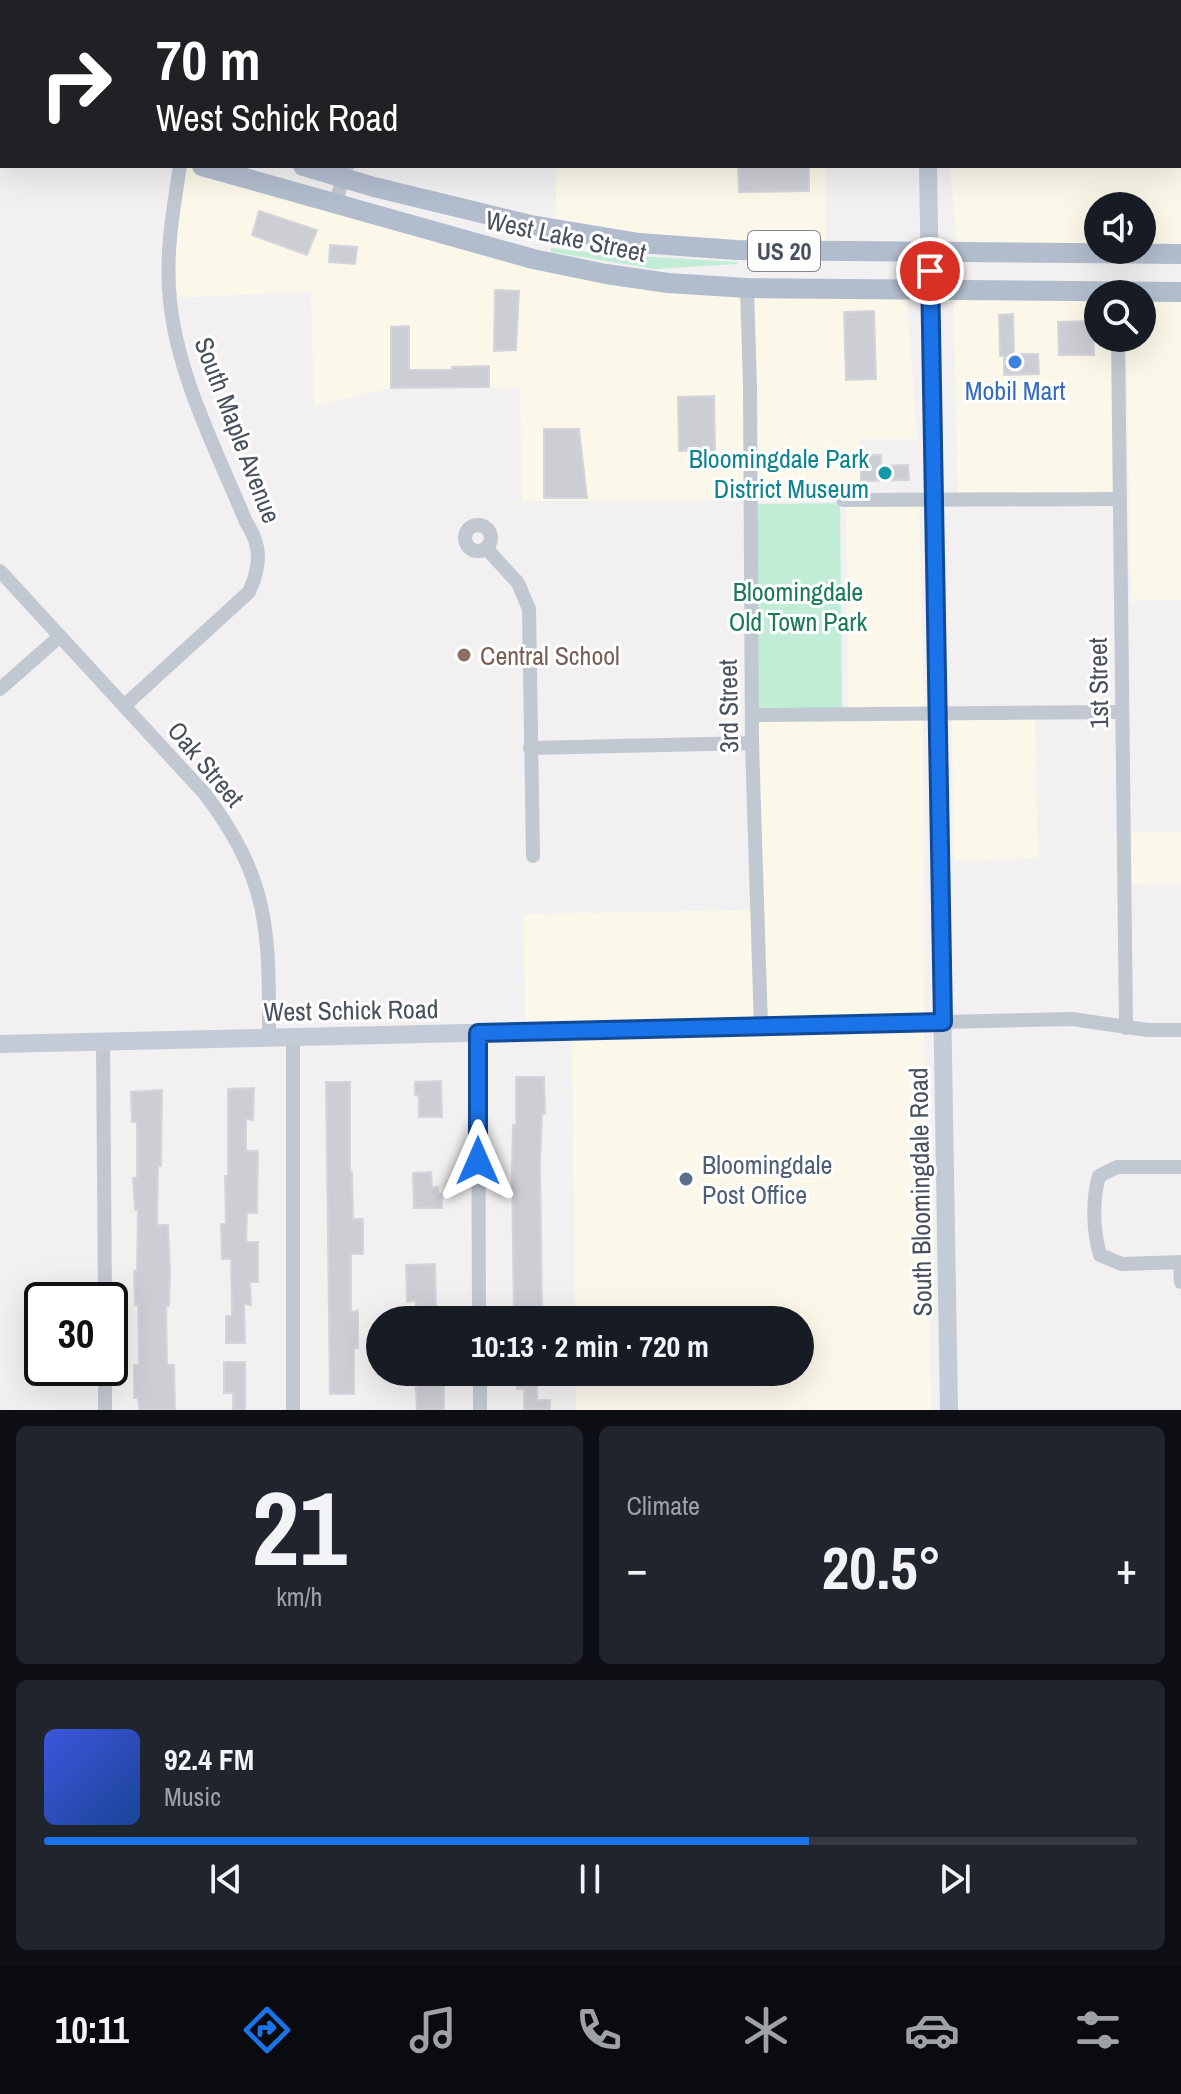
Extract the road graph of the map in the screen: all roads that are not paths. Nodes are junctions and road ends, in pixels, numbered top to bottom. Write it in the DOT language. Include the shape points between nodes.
graph roads {
  1 [pos="180,168"];
  2 [pos="209,168"];
  3 [pos="317,168"];
  4 [pos="928,168"];
  5 [pos="345,172"];
  6 [pos="335,204"];
  7 [pos="930,253"];
  8 [pos="1181,254"];
  9 [pos="747,288"];
  10 [pos="930,289"];
  11 [pos="1084,292"];
  12 [pos="1156,292"];
  13 [pos="1181,292"];
  14 [pos="1118,352"];
  15 [pos="1120,499"];
  16 [pos="843,500"];
  17 [pos="935,500"];
  18 [pos="486,548"];
  19 [pos="0,571"];
  20 [pos="59,637"];
  21 [pos="0,689"];
  22 [pos="124,706"];
  23 [pos="938,712"];
  24 [pos="1122,712"];
  25 [pos="752,715"];
  26 [pos="752,743"];
  27 [pos="530,748"];
  28 [pos="533,856"];
  29 [pos="943,1022"];
  30 [pos="761,1027"];
  31 [pos="1126,1028"];
  32 [pos="1181,1030"];
  33 [pos="478,1033"];
  34 [pos="269,1038"];
  35 [pos="293,1038"];
  36 [pos="103,1042"];
  37 [pos="0,1044"];
  38 [pos="1181,1167"];
  39 [pos="1181,1262"];
  40 [pos="105,1282"];
  41 [pos="1181,1282"];
  42 [pos="479,1306"];
  43 [pos="105,1386"];
  44 [pos="480,1386"];
  45 [pos="105,1410"];
  46 [pos="293,1410"];
  47 [pos="480,1410"];
  48 [pos="949,1410"];
  1 -- 22 [label="street, South Maple Avenue" via="168,263 175,332 193,392 257,544 258,568 249,592"];
  2 -- 6 [label="main road, West Lake Street / US 20"];
  3 -- 5 [label="main road, West Lake Street / US 20"];
  4 -- 7 [label="main road, South Bloomingdale Road"];
  5 -- 6 [label="street"];
  5 -- 7 [label="main road, West Lake Street / US 20" via="531,225 639,243"];
  6 -- 9 [label="main road, West Lake Street / US 20" via="606,274"];
  7 -- 8 [label="main road, US 20"];
  7 -- 10 [label="main road, South Bloomingdale Road"];
  9 -- 10 [label="main road, West Lake Street / US 20"];
  9 -- 25 [label="street, 3rd Street"];
  10 -- 11 [label="main road, US 20"];
  10 -- 17 [label="main road, South Bloomingdale Road"];
  12 -- 13 [label="main road, US 20"];
  14 -- 15 [label="street, 1st Street"];
  15 -- 17 [label="street"];
  15 -- 24 [label="street, 1st Street"];
  16 -- 17 [label="street"];
  17 -- 23 [label="main road, South Bloomingdale Road"];
  18 -- 27 [label="street" via="518,583 529,609"];
  19 -- 20 [label="street, Oak Street"];
  20 -- 21 [label="street"];
  20 -- 22 [label="street, Oak Street"];
  22 -- 34 [label="street, Oak Street" via="205,794 244,854 266,923"];
  23 -- 24 [label="street"];
  23 -- 25 [label="street"];
  23 -- 29 [label="main road, South Bloomingdale Road"];
  24 -- 31 [label="street, 1st Street"];
  25 -- 26 [label="street, 3rd Street"];
  26 -- 27 [label="street"];
  26 -- 30 [label="street, 3rd Street"];
  27 -- 28 [label="street"];
  29 -- 30 [label="main road, West Schick Road"];
  29 -- 31 [label="street" via="1072,1019"];
  29 -- 48 [label="main road, South Bloomingdale Road"];
  30 -- 33 [label="main road, West Schick Road"];
  31 -- 32 [label="street"];
  33 -- 35 [label="main road, West Schick Road"];
  33 -- 42 [label="street"];
  34 -- 35 [label="main road, West Schick Road"];
  34 -- 36 [label="main road, West Schick Road"];
  35 -- 46 [label="street"];
  36 -- 37 [label="main road, West Schick Road"];
  36 -- 40 [label="street"];
  38 -- 39 [label="street" via="1117,1167 1099,1176 1094,1194 1100,1255 1122,1264"];
  39 -- 41 [label="street"];
  43 -- 45 [label="street"];
  44 -- 47 [label="street"];
}
